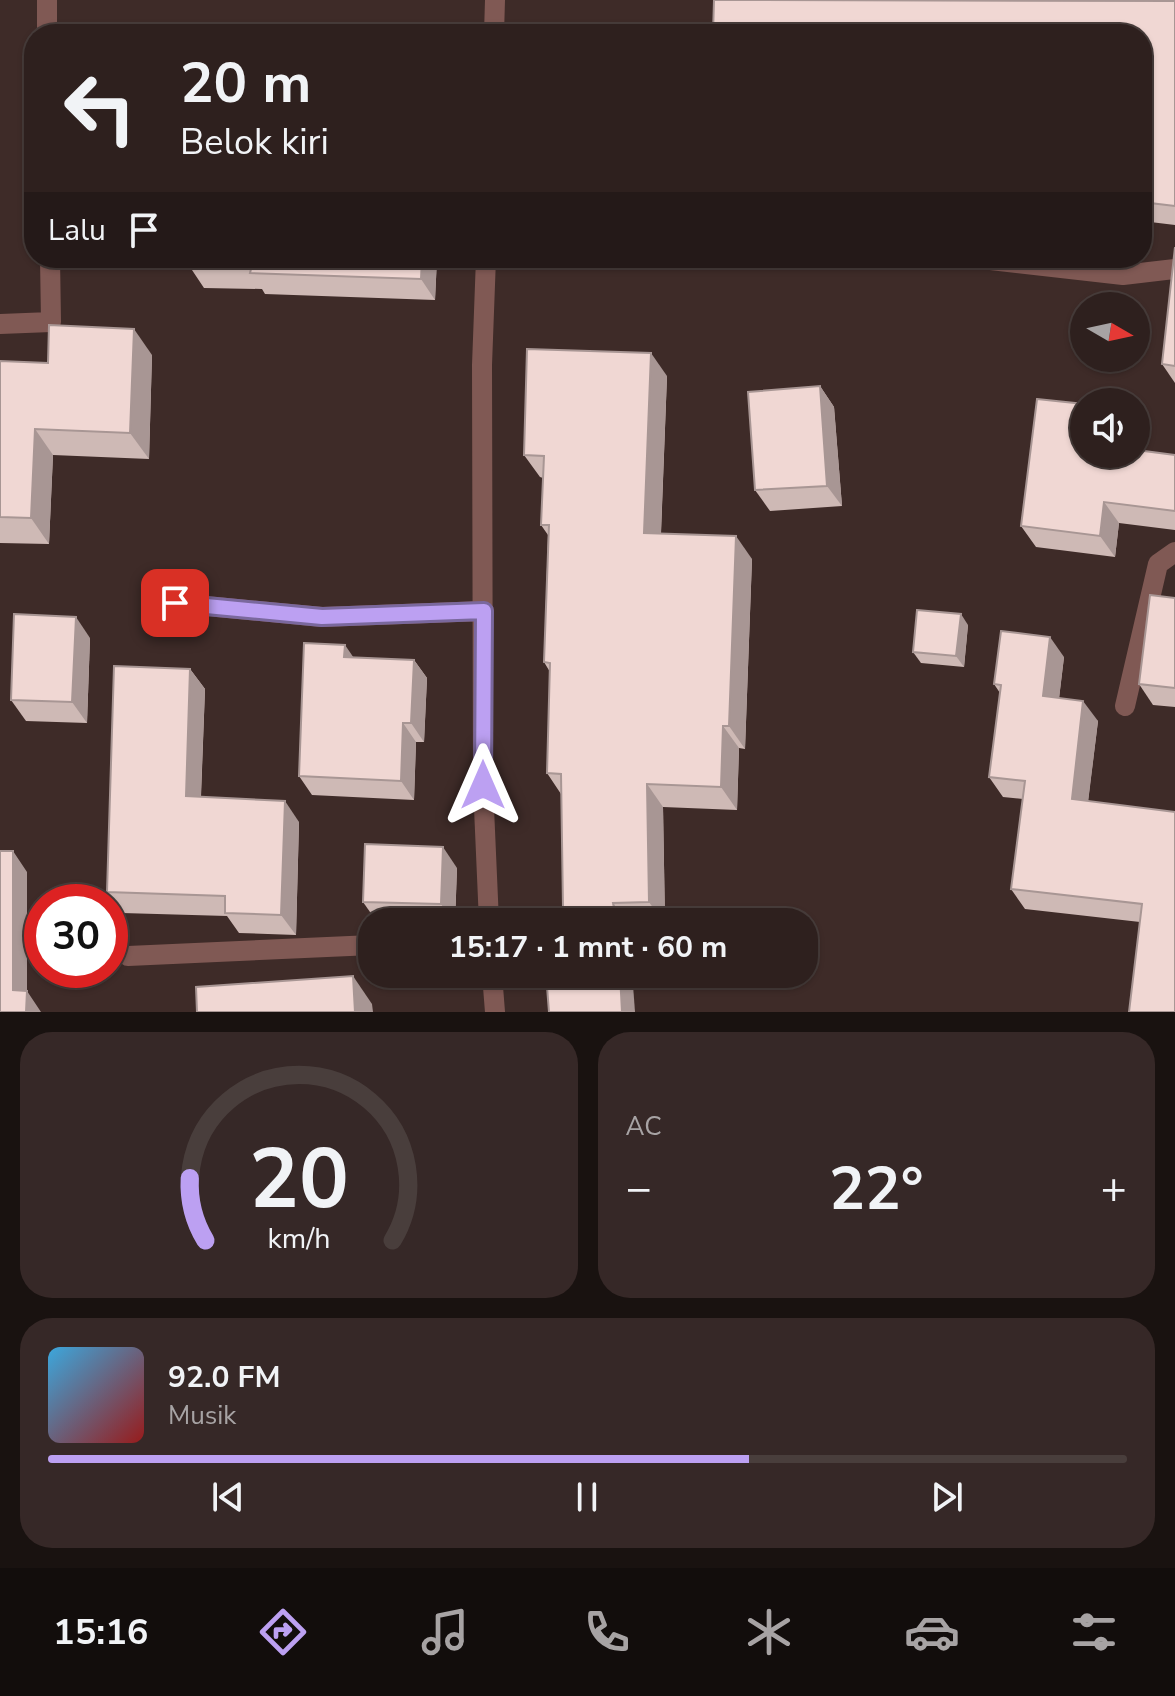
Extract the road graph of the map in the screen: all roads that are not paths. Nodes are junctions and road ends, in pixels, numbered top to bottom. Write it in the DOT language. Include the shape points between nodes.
graph roads {
  1 [pos="47,0"];
  2 [pos="495,0"];
  3 [pos="47,24"];
  4 [pos="494,24"];
  5 [pos="50,268"];
  6 [pos="486,268"];
  7 [pos="1061,268"];
  8 [pos="1175,269"];
  9 [pos="0,324"];
  10 [pos="1175,552"];
  11 [pos="175,603"];
  12 [pos="484,611"];
  13 [pos="1125,706"];
  14 [pos="488,908"];
  15 [pos="358,946"];
  16 [pos="128,956"];
  17 [pos="493,988"];
  18 [pos="495,1012"];
  1 -- 3 [label="street"];
  2 -- 4 [label="street"];
  5 -- 9 [label="street" via="51,322"];
  6 -- 12 [label="street"];
  7 -- 8 [label="street" via="1123,275"];
  10 -- 13 [label="street" via="1158,564"];
  11 -- 12 [label="street" via="322,617"];
  12 -- 14 [label="street"];
  15 -- 16 [label="street"];
  17 -- 18 [label="street"];
}
